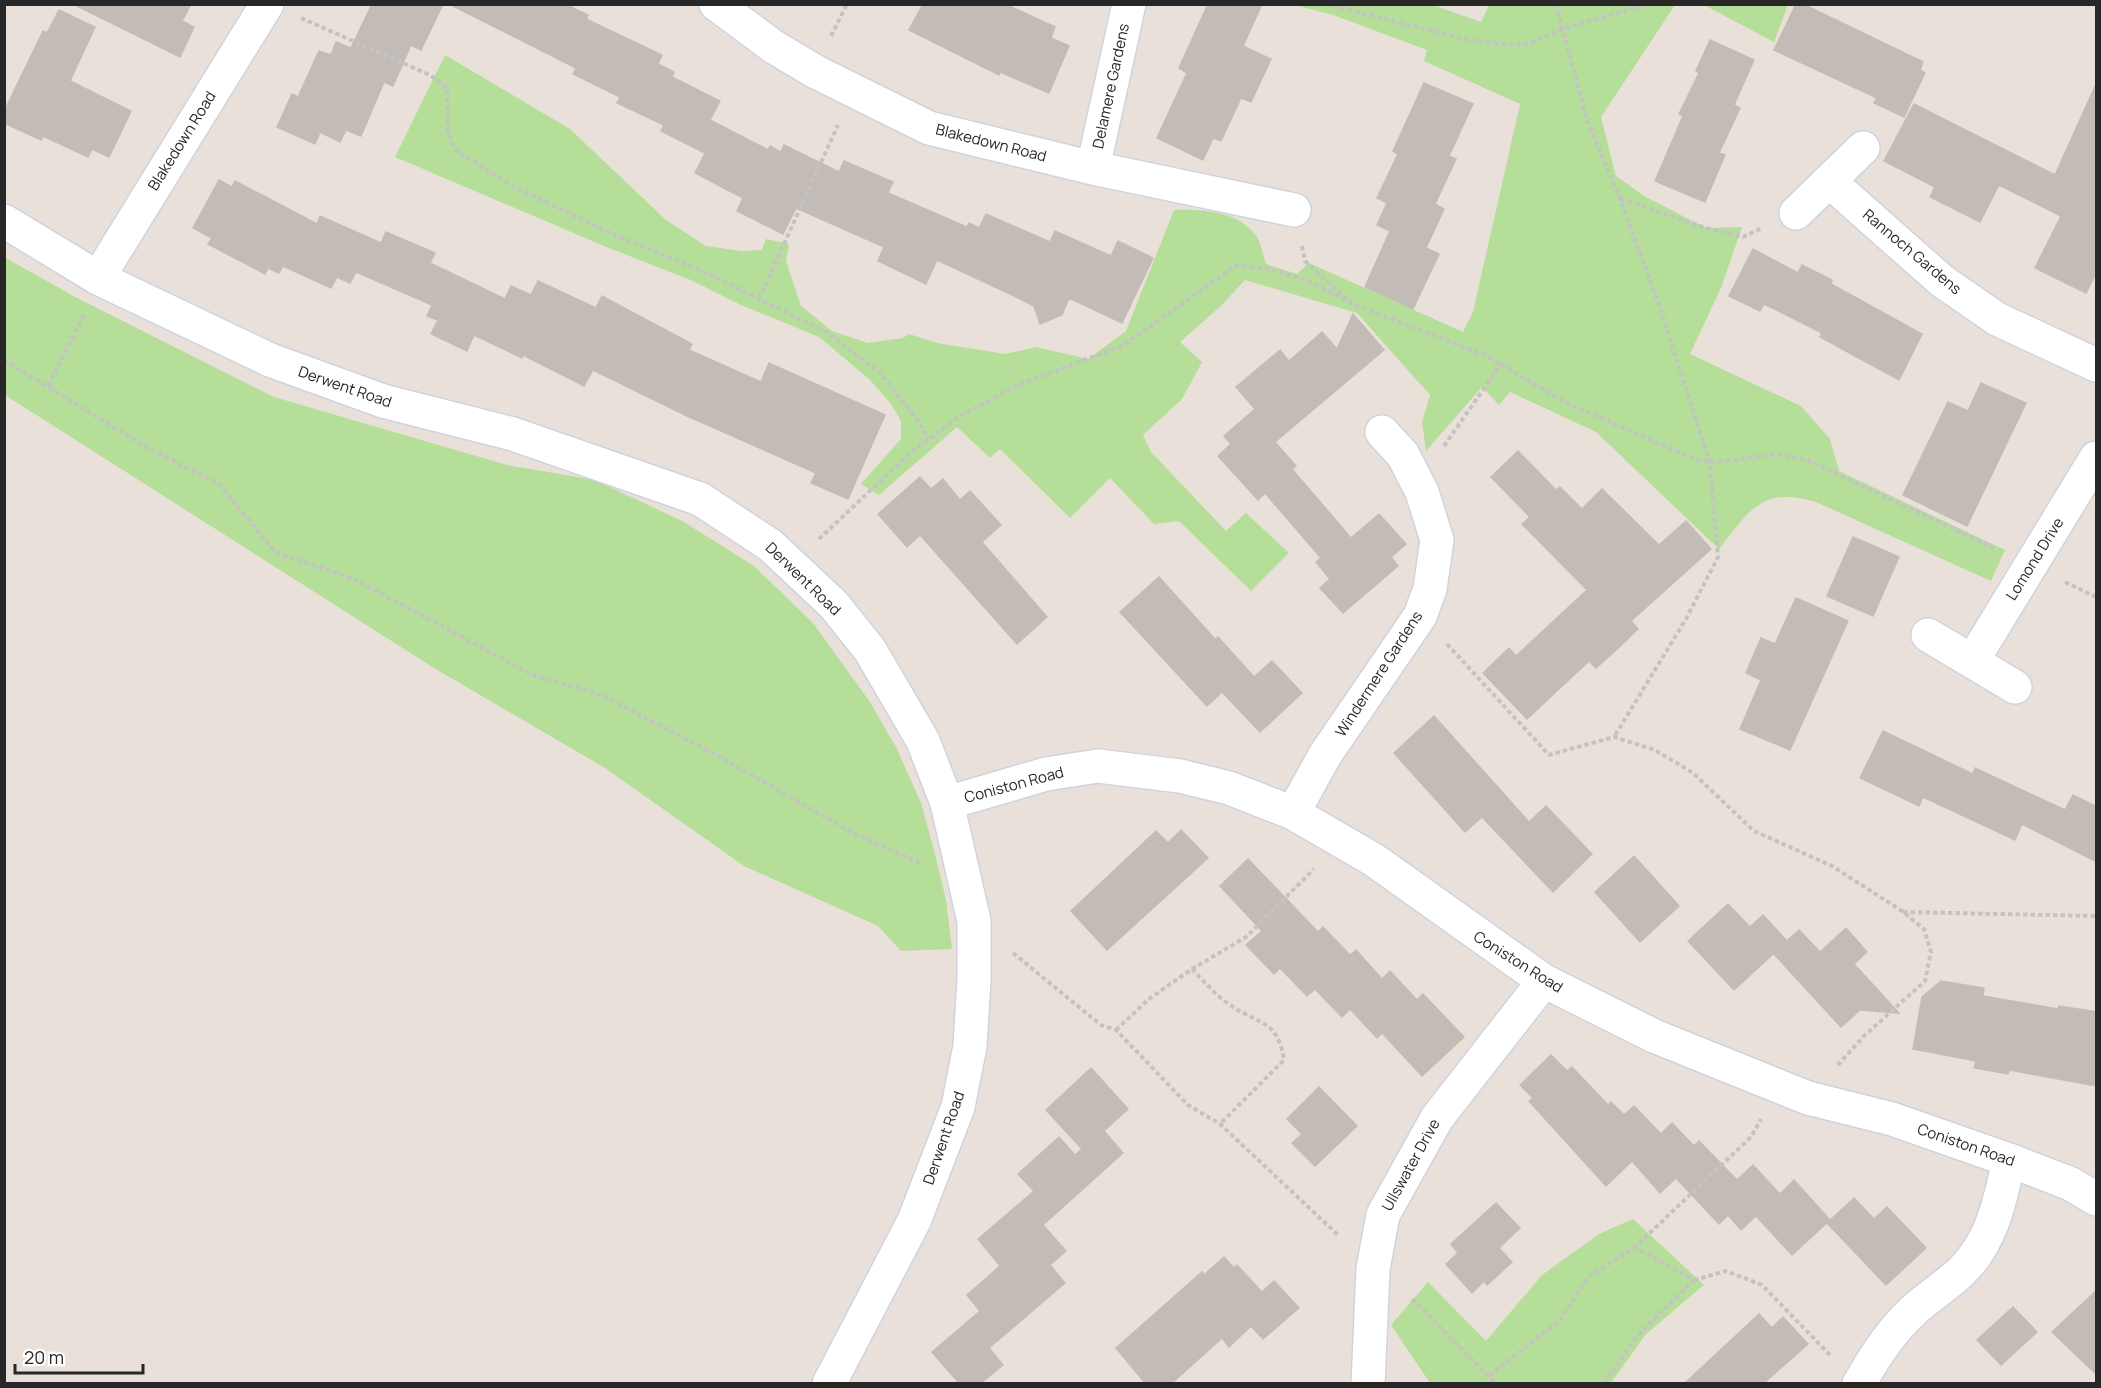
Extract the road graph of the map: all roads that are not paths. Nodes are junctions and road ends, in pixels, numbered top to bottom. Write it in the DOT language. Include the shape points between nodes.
graph roads {
  1 [pos="267,4"];
  2 [pos="717,4"];
  3 [pos="1129,4"];
  4 [pos="1863,148"];
  5 [pos="1093,168"];
  6 [pos="1830,181"];
  7 [pos="1294,210"];
  8 [pos="1796,213"];
  9 [pos="4,221"];
  10 [pos="100,279"];
  11 [pos="2097,365"];
  12 [pos="1382,432"];
  13 [pos="2097,458"];
  14 [pos="1928,635"];
  15 [pos="1972,660"];
  16 [pos="2015,687"];
  17 [pos="947,803"];
  18 [pos="1293,813"];
  19 [pos="1544,981"];
  20 [pos="2009,1160"];
  21 [pos="2097,1199"];
  22 [pos="829,1383"];
  23 [pos="1368,1383"];
  24 [pos="1859,1383"];
  1 -- 10 [label="street, Blakedown Road"];
  2 -- 5 [label="street, Blakedown Road" via="774,47 929,128"];
  3 -- 5 [label="street, Delamere Gardens"];
  4 -- 6 [label="street"];
  5 -- 7 [label="street, Blakedown Road"];
  6 -- 8 [label="street"];
  6 -- 11 [label="street, Rannoch Gardens" via="1942,281 1997,319"];
  9 -- 10 [label="street, Derwent Road"];
  10 -- 17 [label="street, Derwent Road" via="270,360 383,401 513,434 700,499 770,545 834,605 870,650 923,741"];
  12 -- 18 [label="street, Windermere Gardens" via="1403,455 1422,492 1437,540 1430,589 1420,616 1325,755"];
  13 -- 15 [label="street, Lomond Drive"];
  14 -- 15 [label="street"];
  15 -- 16 [label="street"];
  17 -- 18 [label="street, Coniston Road" via="1046,774 1098,766 1190,778 1229,788"];
  17 -- 22 [label="street, Derwent Road" via="974,921 970,1046 958,1107 914,1221"];
  18 -- 19 [label="street, Coniston Road" via="1374,860"];
  19 -- 20 [label="street, Coniston Road" via="1654,1036 1794,1092 1892,1119"];
  19 -- 23 [label="street, Ullswater Drive" via="1437,1118 1383,1215 1373,1269"];
  20 -- 21 [label="street, Coniston Road" via="2071,1184"];
  20 -- 24 [label="street" via="1990,1230 1978,1252 1958,1276 1915,1309 1882,1344"];
}
